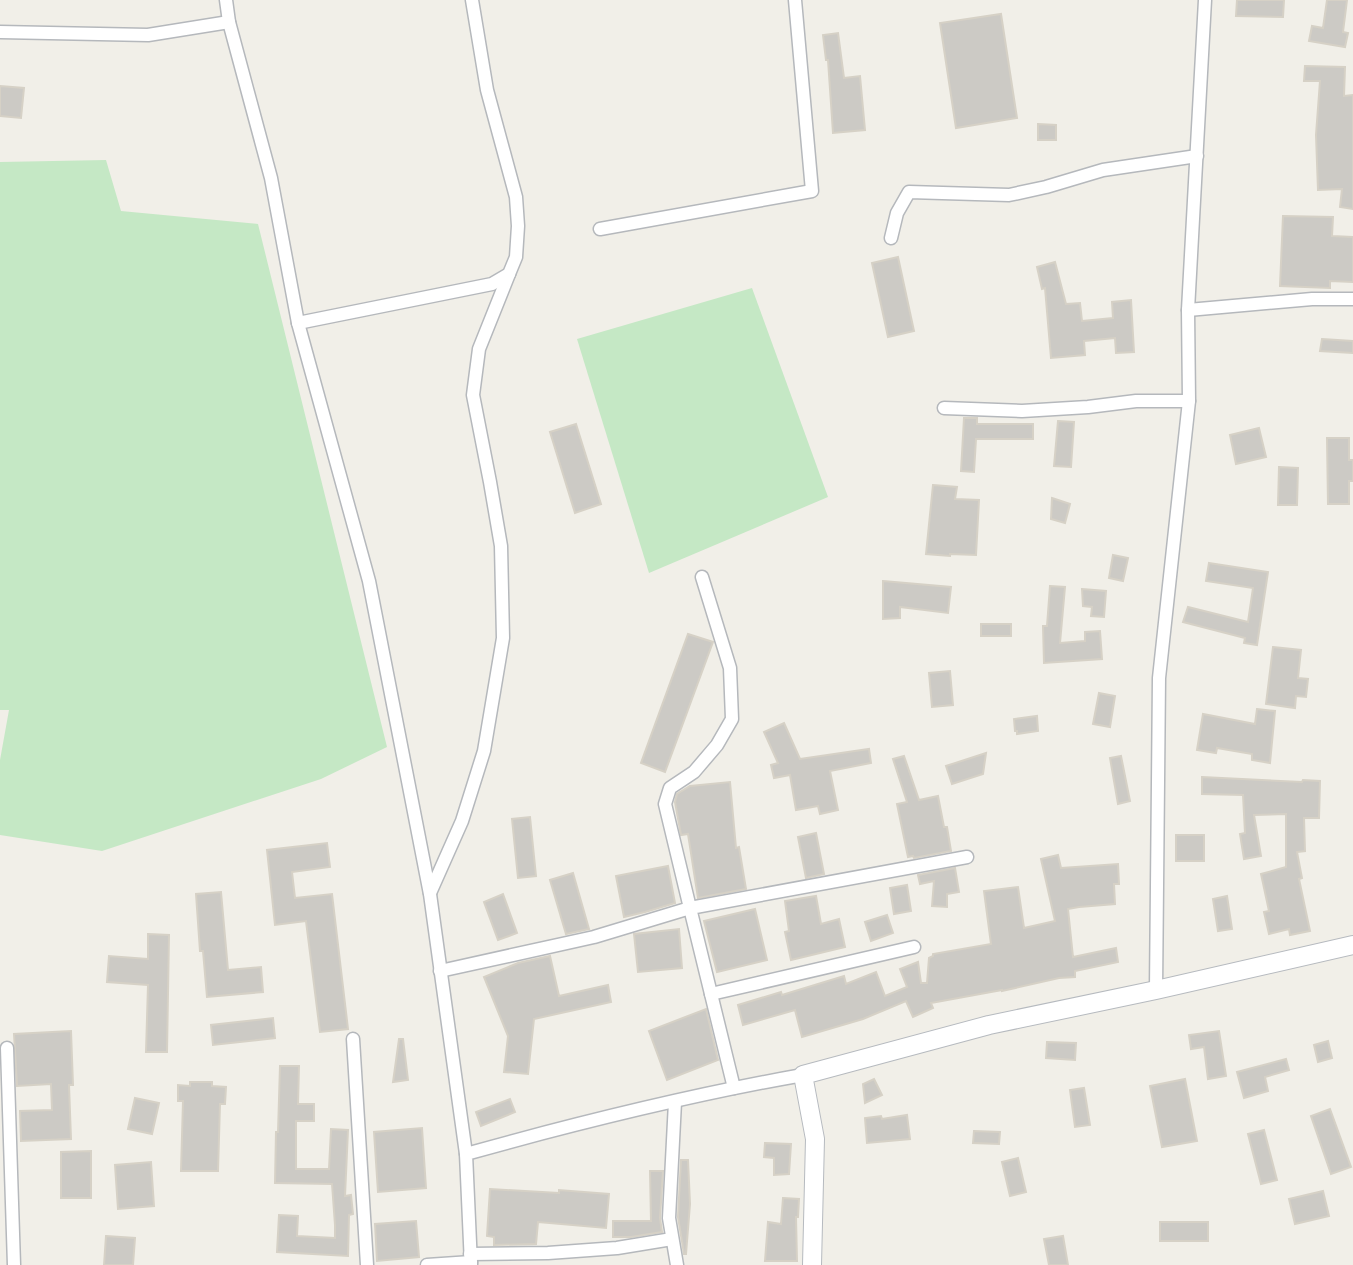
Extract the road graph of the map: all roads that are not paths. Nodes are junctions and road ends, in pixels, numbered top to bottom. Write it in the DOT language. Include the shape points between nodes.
graph roads {
  1 [pos="226,0"];
  2 [pos="472,0"];
  3 [pos="795,0"];
  4 [pos="1205,0"];
  5 [pos="229,22"];
  6 [pos="0,32"];
  7 [pos="1197,156"];
  8 [pos="600,229"];
  9 [pos="891,238"];
  10 [pos="509,274"];
  11 [pos="1353,299"];
  12 [pos="1188,310"];
  13 [pos="298,323"];
  14 [pos="1189,401"];
  15 [pos="944,408"];
  16 [pos="702,577"];
  17 [pos="967,857"];
  18 [pos="430,894"];
  19 [pos="690,908"];
  20 [pos="1353,945"];
  21 [pos="914,947"];
  22 [pos="440,971"];
  23 [pos="1156,990"];
  24 [pos="711,994"];
  25 [pos="353,1039"];
  26 [pos="7,1048"];
  27 [pos="803,1075"];
  28 [pos="734,1087"];
  29 [pos="675,1102"];
  30 [pos="466,1154"];
  31 [pos="672,1239"];
  32 [pos="471,1260"];
  33 [pos="14,1265"];
  34 [pos="367,1265"];
  35 [pos="428,1265"];
  36 [pos="677,1265"];
  37 [pos="812,1265"];
  1 -- 5 [label="street"];
  2 -- 10 [label="street" via="487,90 516,197 519,226"];
  3 -- 8 [label="street" via="812,191"];
  4 -- 7 [label="street"];
  5 -- 6 [label="street" via="148,35"];
  5 -- 13 [label="street" via="271,178"];
  7 -- 9 [label="street" via="1103,170 1009,195 909,192 897,213"];
  7 -- 12 [label="street"];
  10 -- 13 [label="street" via="492,284"];
  10 -- 18 [label="street" via="479,349 473,395 500,546 503,638 484,751 462,821"];
  11 -- 12 [label="street"];
  12 -- 14 [label="street"];
  13 -- 18 [label="street" via="369,581"];
  14 -- 15 [label="street" via="1022,411"];
  14 -- 23 [label="street" via="1159,678"];
  16 -- 19 [label="street" via="730,668 732,719 694,772 670,788 664,804"];
  17 -- 19 [label="street"];
  18 -- 22 [label="street"];
  19 -- 22 [label="street" via="593,937"];
  19 -- 24 [label="street"];
  20 -- 23 [label="street"];
  21 -- 24 [label="street"];
  22 -- 30 [label="street"];
  23 -- 27 [label="street" via="989,1025"];
  24 -- 28 [label="street"];
  25 -- 34 [label="street"];
  26 -- 33 [label="street"];
  27 -- 28 [label="street"];
  27 -- 37 [label="street" via="815,1139"];
  28 -- 29 [label="street"];
  29 -- 30 [label="street"];
  29 -- 31 [label="street"];
  30 -- 32 [label="street"];
  31 -- 32 [label="street"];
  31 -- 36 [label="street"];
  32 -- 35 [label="street"];
}
